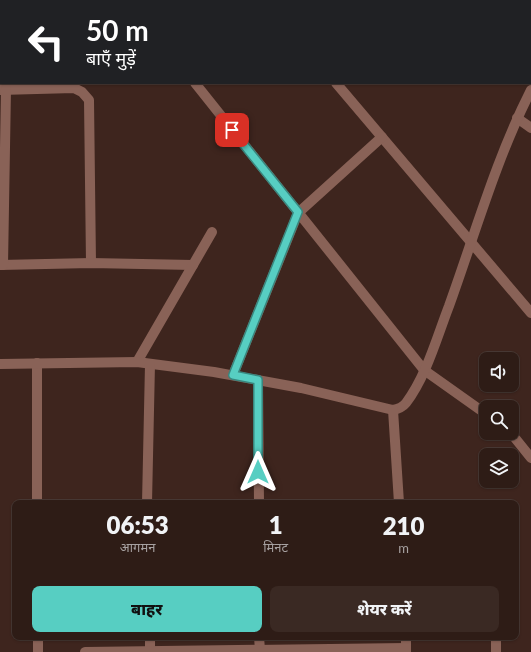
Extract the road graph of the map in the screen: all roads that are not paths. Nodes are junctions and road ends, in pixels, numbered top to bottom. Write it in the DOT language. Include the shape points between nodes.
graph roads {
  1 [pos="196,84"];
  2 [pos="337,84"];
  3 [pos="3,90"];
  4 [pos="531,90"];
  5 [pos="517,118"];
  6 [pos="531,128"];
  7 [pos="382,137"];
  8 [pos="298,212"];
  9 [pos="212,232"];
  10 [pos="472,242"];
  11 [pos="91,263"];
  12 [pos="2,265"];
  13 [pos="193,265"];
  14 [pos="531,313"];
  15 [pos="137,362"];
  16 [pos="37,363"];
  17 [pos="0,364"];
  18 [pos="150,364"];
  19 [pos="424,370"];
  20 [pos="233,375"];
  21 [pos="258,380"];
  22 [pos="479,409"];
  23 [pos="393,410"];
  24 [pos="517,440"];
  25 [pos="531,458"];
  26 [pos="37,500"];
  27 [pos="147,500"];
  28 [pos="259,500"];
  29 [pos="399,500"];
  30 [pos="38,640"];
  31 [pos="150,640"];
  32 [pos="259,640"];
  33 [pos="496,640"];
  34 [pos="260,650"];
  35 [pos="406,650"];
  36 [pos="150,651"];
  37 [pos="38,652"];
  38 [pos="85,652"];
  39 [pos="496,652"];
  1 -- 8 [label="street"];
  2 -- 7 [label="street"];
  3 -- 11 [label="street" via="74,88 89,100"];
  3 -- 12 [label="street"];
  4 -- 5 [label="street"];
  5 -- 6 [label="street"];
  5 -- 10 [label="street"];
  7 -- 8 [label="street"];
  7 -- 10 [label="street"];
  8 -- 19 [label="street"];
  8 -- 20 [label="street"];
  9 -- 13 [label="street"];
  10 -- 14 [label="street"];
  10 -- 19 [label="street"];
  11 -- 12 [label="street"];
  11 -- 13 [label="street"];
  13 -- 15 [label="street"];
  15 -- 16 [label="street"];
  15 -- 18 [label="street"];
  16 -- 17 [label="street"];
  16 -- 26 [label="street"];
  18 -- 20 [label="street"];
  18 -- 27 [label="street"];
  19 -- 22 [label="street"];
  19 -- 23 [label="street" via="405,404"];
  20 -- 21 [label="street"];
  21 -- 23 [label="street"];
  21 -- 28 [label="street"];
  23 -- 29 [label="street"];
  24 -- 25 [label="street"];
  30 -- 37 [label="street"];
  31 -- 36 [label="street"];
  32 -- 34 [label="street"];
  33 -- 39 [label="street"];
  34 -- 35 [label="street"];
  34 -- 36 [label="street"];
  36 -- 38 [label="street"];
}
